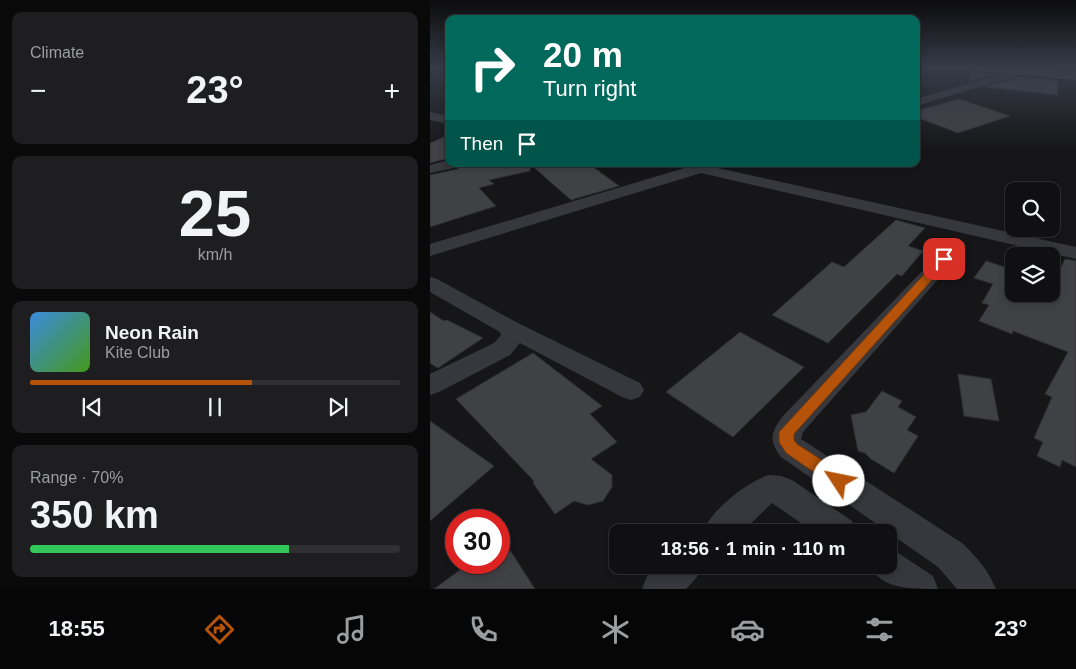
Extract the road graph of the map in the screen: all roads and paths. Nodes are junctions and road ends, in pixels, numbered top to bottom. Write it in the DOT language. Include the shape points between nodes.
graph roads {
  1 [pos="945,94"];
  2 [pos="920,102"];
  3 [pos="430,116"];
  4 [pos="445,119"];
  5 [pos="445,166"];
  6 [pos="702,168"];
  7 [pos="430,169"];
  8 [pos="957,246"];
  9 [pos="430,250"];
  10 [pos="1076,253"];
  11 [pos="430,283"];
  12 [pos="510,328"];
  13 [pos="430,385"];
  14 [pos="631,390"];
  15 [pos="728,524"];
  16 [pos="829,524"];
  17 [pos="897,573"];
  18 [pos="676,574"];
  19 [pos="660,589"];
  20 [pos="920,589"];
  21 [pos="978,589"];
  1 -- 2 [label="street"];
  3 -- 4 [label="street"];
  5 -- 7 [label="street"];
  6 -- 9 [label="street"];
  6 -- 10 [label="street"];
  8 -- 21 [label="street" via="792,424 786,442 950,555"];
  11 -- 12 [label="street"];
  12 -- 13 [label="street" via="513,336 502,349"];
  12 -- 14 [label="street"];
  15 -- 16 [label="street" via="765,489 772,488 781,490"];
  17 -- 20 [label="street"];
  18 -- 19 [label="street"];
}
